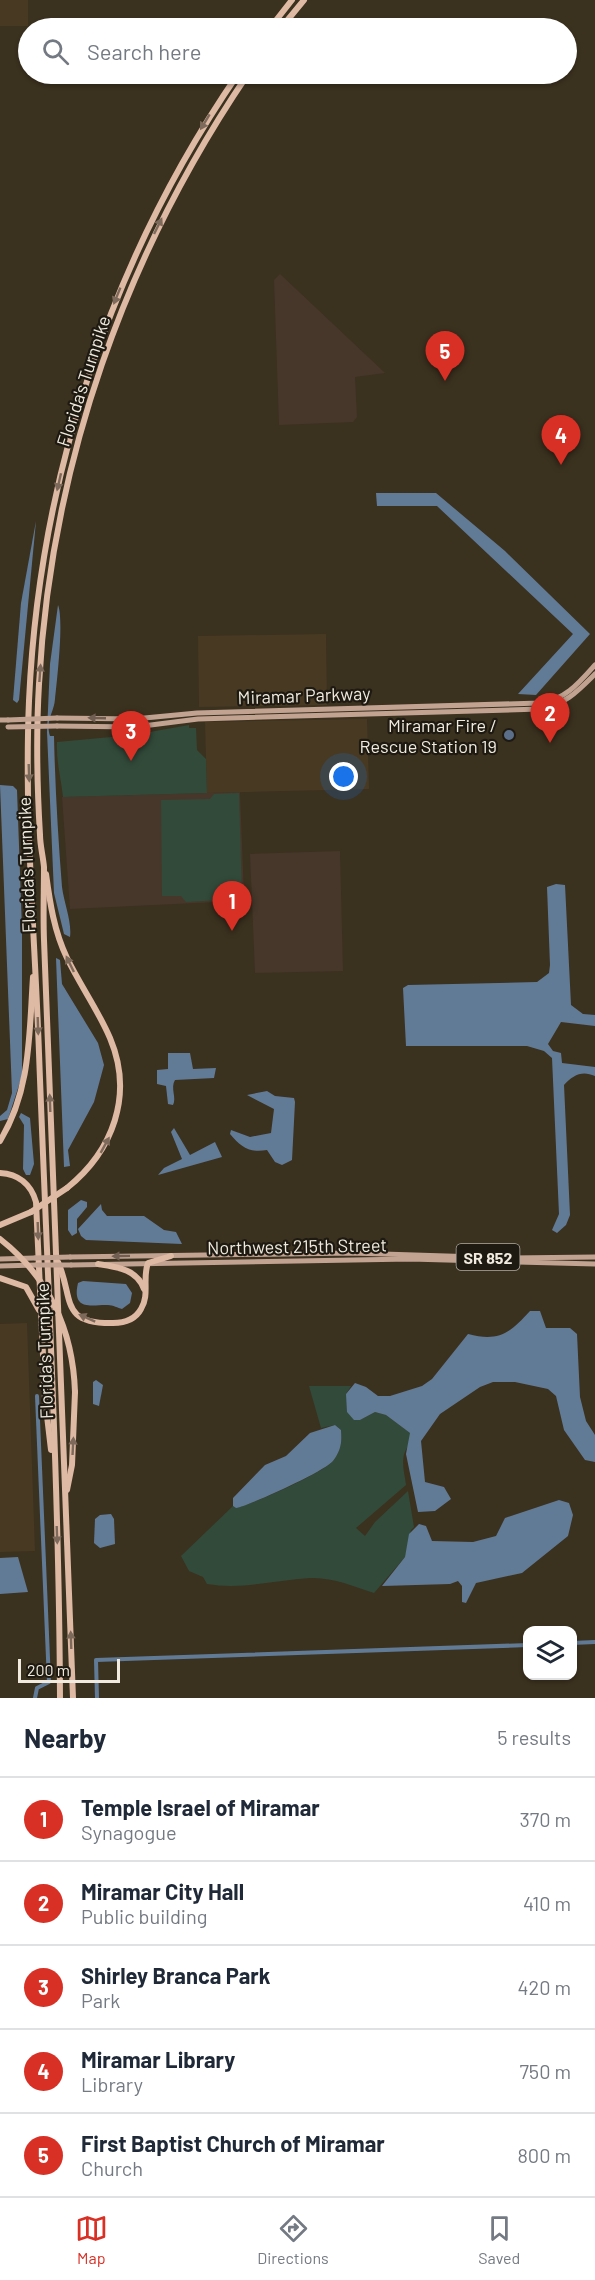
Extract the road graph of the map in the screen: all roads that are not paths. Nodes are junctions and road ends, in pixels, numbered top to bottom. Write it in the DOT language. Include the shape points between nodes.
graph roads {
  1 [pos="292,0"];
  2 [pos="304,0"];
  3 [pos="278,18"];
  4 [pos="289,18"];
  5 [pos="232,84"];
  6 [pos="242,84"];
  7 [pos="595,665"];
  8 [pos="595,674"];
  9 [pos="0,720"];
  10 [pos="0,728"];
  11 [pos="44,867"];
  12 [pos="35,947"];
  13 [pos="0,1139"];
  14 [pos="0,1173"];
  15 [pos="0,1225"];
  16 [pos="0,1239"];
  17 [pos="56,1256"];
  18 [pos="171,1256"];
  19 [pos="595,1257"];
  20 [pos="0,1259"];
  21 [pos="148,1263"];
  22 [pos="98,1264"];
  23 [pos="595,1264"];
  24 [pos="0,1266"];
  25 [pos="0,1278"];
  26 [pos="145,1292"];
  27 [pos="42,1316"];
  28 [pos="55,1476"];
  29 [pos="65,1499"];
  30 [pos="60,1698"];
  31 [pos="73,1698"];
  1 -- 3 [label="highway"];
  2 -- 4 [label="highway"];
  5 -- 12 [label="highway, Florida's Turnpike, one-way" via="177,171 128,270 90,370 60,477 41,573 30,693"];
  11 -- 6 [label="highway, Florida's Turnpike, one-way" via="38,777 40,666 53,558 75,451 104,357 146,253 191,164"];
  7 -- 9 [label="main road, Miramar Parkway, one-way, bridge" via="568,693 551,702 197,712 135,719"];
  8 -- 10 [label="main road, Miramar Parkway, bridge" via="571,698 543,709 198,719 118,728"];
  15 -- 11 [label="highway, one-way, bridge" via="31,1212 67,1188 92,1164 110,1136 118,1112 120,1080 116,1056 57,934"];
  17 -- 11 [label="highway, Florida's Turnpike, one-way"];
  12 -- 13 [label="highway" via="28,1064 18,1106"];
  12 -- 28 [label="highway, Florida's Turnpike, one-way"];
  14 -- 27 [label="highway, one-way" via="21,1179 35,1197"];
  29 -- 16 [label="highway, one-way, bridge" via="72,1465 75,1392 68,1338 57,1308 34,1272"];
  26 -- 17 [label="highway, one-way" via="143,1307 130,1320 99,1323 84,1319 67,1298"];
  17 -- 29 [label="highway, Florida's Turnpike"];
  18 -- 19 [label="main road, Northwest 215th Street / SR 852" via="351,1253"];
  18 -- 20 [label="main road, Northwest 215th Street / SR 852, one-way, bridge"];
  18 -- 21 [label="highway"];
  21 -- 22 [label="main road, Northwest 215th Street / SR 852"];
  21 -- 23 [label="main road, Northwest 215th Street / SR 852" via="410,1259"];
  21 -- 26 [label="highway"];
  22 -- 24 [label="main road, Northwest 215th Street / SR 852, bridge"];
  22 -- 26 [label="highway" via="133,1273"];
  25 -- 27 [label="highway" via="26,1287"];
  27 -- 28 [label="highway" via="47,1428"];
  28 -- 30 [label="highway, Florida's Turnpike, one-way"];
  31 -- 29 [label="highway, Florida's Turnpike, one-way"];
}
